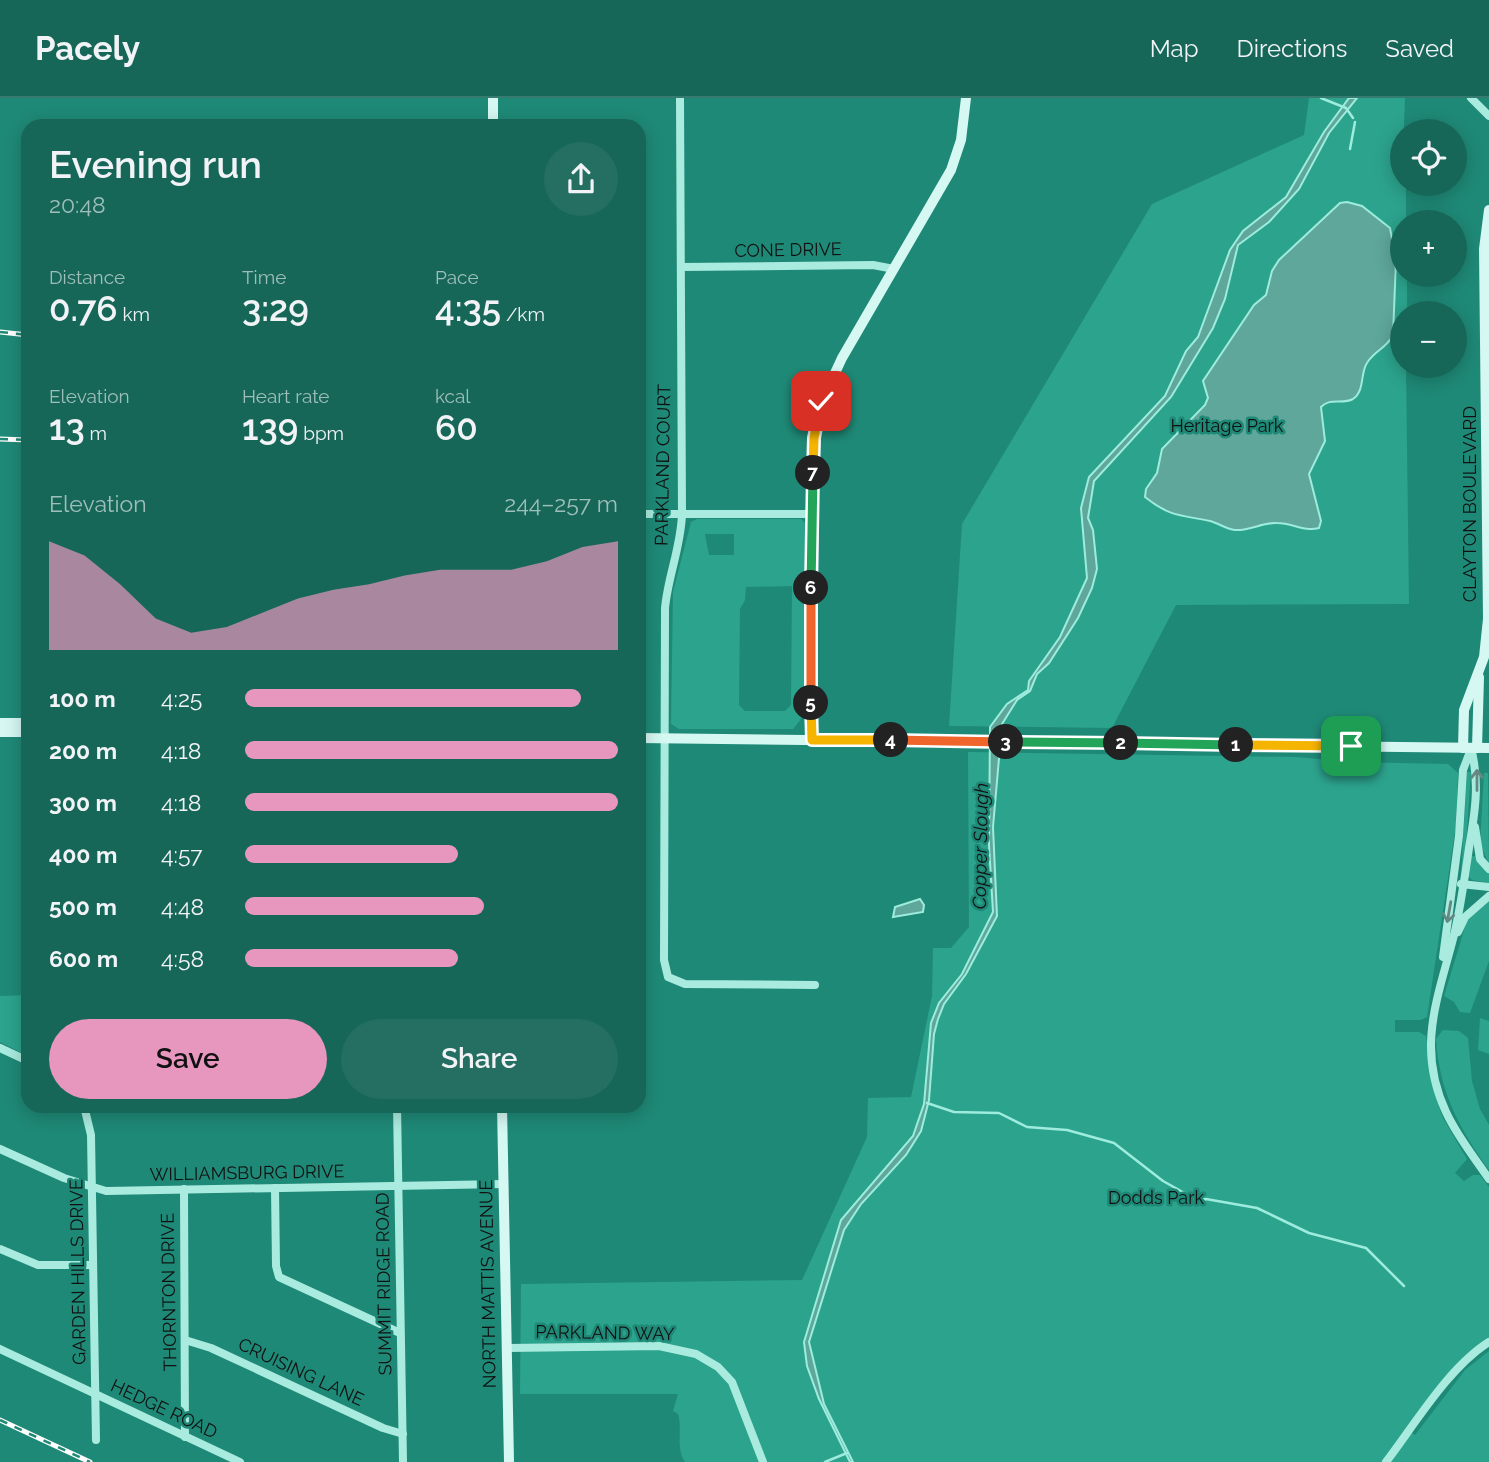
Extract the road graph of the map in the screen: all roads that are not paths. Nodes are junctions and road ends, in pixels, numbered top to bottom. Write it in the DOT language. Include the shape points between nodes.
graph roads {
  1 [pos="493,98"];
  2 [pos="680,98"];
  3 [pos="966,98"];
  4 [pos="1471,98"];
  5 [pos="1489,116"];
  6 [pos="493,119"];
  7 [pos="1489,210"];
  8 [pos="681,267"];
  9 [pos="894,269"];
  10 [pos="1487,277"];
  11 [pos="1488,382"];
  12 [pos="1489,498"];
  13 [pos="646,514"];
  14 [pos="681,514"];
  15 [pos="812,514"];
  16 [pos="1486,657"];
  17 [pos="0,723"];
  18 [pos="21,723"];
  19 [pos="0,732"];
  20 [pos="21,732"];
  21 [pos="646,737"];
  22 [pos="663,738"];
  23 [pos="812,740"];
  24 [pos="1475,748"];
  25 [pos="1474,821"];
  26 [pos="1489,869"];
  27 [pos="1453,883"];
  28 [pos="1464,885"];
  29 [pos="1489,887"];
  30 [pos="1489,896"];
  31 [pos="1450,947"];
  32 [pos="1443,967"];
  33 [pos="815,985"];
  34 [pos="0,1048"];
  35 [pos="21,1058"];
  36 [pos="86,1113"];
  37 [pos="397,1113"];
  38 [pos="502,1113"];
  39 [pos="0,1149"];
  40 [pos="1489,1179"];
  41 [pos="503,1184"];
  42 [pos="399,1186"];
  43 [pos="275,1188"];
  44 [pos="92,1189"];
  45 [pos="184,1189"];
  46 [pos="0,1249"];
  47 [pos="93,1265"];
  48 [pos="400,1333"];
  49 [pos="185,1340"];
  50 [pos="1489,1342"];
  51 [pos="507,1348"];
  52 [pos="0,1349"];
  53 [pos="96,1394"];
  54 [pos="403,1434"];
  55 [pos="185,1437"];
  56 [pos="96,1440"];
  57 [pos="240,1462"];
  58 [pos="403,1462"];
  59 [pos="509,1462"];
  60 [pos="763,1462"];
  61 [pos="1386,1462"];
  1 -- 6 [label="main road"];
  2 -- 8 [label="street, PARKLAND COURT"];
  3 -- 9 [label="main road" via="964,130 953,163"];
  4 -- 5 [label="street"];
  7 -- 10 [label="main road, CLAYTON BOULEVARD"];
  8 -- 9 [label="street, CONE DRIVE" via="873,265"];
  8 -- 14 [label="street, PARKLAND COURT"];
  9 -- 15 [label="main road" via="821,401 814,438"];
  10 -- 11 [label="main road, CLAYTON BOULEVARD"];
  11 -- 12 [label="main road, CLAYTON BOULEVARD"];
  12 -- 16 [label="main road, CLAYTON BOULEVARD"];
  13 -- 14 [label="street"];
  14 -- 15 [label="street"];
  14 -- 22 [label="street, PARKLAND COURT" via="665,608"];
  15 -- 23 [label="main road"];
  16 -- 24 [label="main road, CLAYTON BOULEVARD" via="1479,670"];
  17 -- 18 [label="main road"];
  19 -- 20 [label="main road"];
  21 -- 22 [label="main road"];
  22 -- 23 [label="main road"];
  22 -- 33 [label="street, PARKLAND COURT" via="664,960 668,976 685,984"];
  23 -- 24 [label="main road"];
  25 -- 24 [label="street, one-way"];
  24 -- 27 [label="street" via="1463,770"];
  25 -- 26 [label="street" via="1480,859"];
  25 -- 28 [label="street"];
  27 -- 28 [label="street"];
  27 -- 32 [label="street, one-way"];
  28 -- 29 [label="street"];
  28 -- 31 [label="street"];
  30 -- 31 [label="street" via="1465,917"];
  31 -- 32 [label="street"];
  32 -- 40 [label="street" via="1431,1025 1434,1080 1452,1125"];
  34 -- 35 [label="street"];
  36 -- 44 [label="street, GARDEN HILLS DRIVE" via="92,1135"];
  37 -- 42 [label="street, SUMMIT RIDGE ROAD"];
  38 -- 41 [label="main road, NORTH MATTIS AVENUE"];
  39 -- 44 [label="street, WILLIAMSBURG DRIVE"];
  41 -- 42 [label="street, WILLIAMSBURG DRIVE"];
  41 -- 51 [label="main road, NORTH MATTIS AVENUE"];
  42 -- 43 [label="street, WILLIAMSBURG DRIVE"];
  42 -- 48 [label="street, SUMMIT RIDGE ROAD"];
  43 -- 45 [label="street, WILLIAMSBURG DRIVE"];
  43 -- 48 [label="street" via="279,1277"];
  44 -- 45 [label="street, WILLIAMSBURG DRIVE"];
  44 -- 47 [label="street, GARDEN HILLS DRIVE"];
  45 -- 49 [label="street, THORNTON DRIVE"];
  46 -- 47 [label="street" via="37,1265"];
  47 -- 53 [label="street, GARDEN HILLS DRIVE"];
  48 -- 54 [label="street, SUMMIT RIDGE ROAD"];
  49 -- 54 [label="street, CRUISING LANE"];
  49 -- 55 [label="street, THORNTON DRIVE"];
  50 -- 61 [label="street" via="1456,1371"];
  51 -- 59 [label="main road, NORTH MATTIS AVENUE"];
  51 -- 60 [label="street, PARKLAND WAY" via="659,1346 696,1354 732,1382"];
  52 -- 53 [label="street, HEDGE ROAD"];
  53 -- 55 [label="street, HEDGE ROAD"];
  53 -- 56 [label="street, GARDEN HILLS DRIVE"];
  54 -- 58 [label="street, SUMMIT RIDGE ROAD"];
  55 -- 57 [label="street, HEDGE ROAD"];
}
